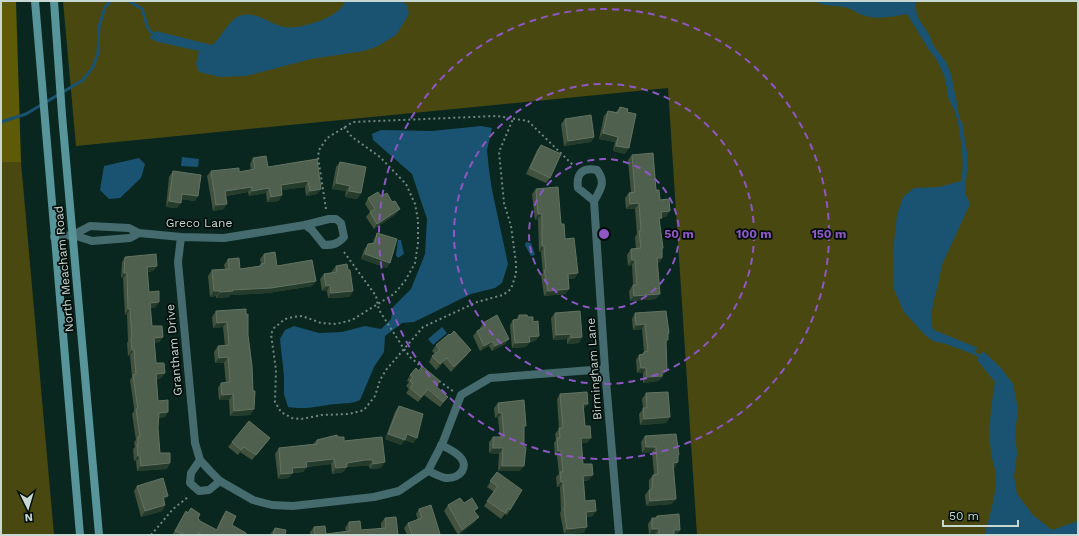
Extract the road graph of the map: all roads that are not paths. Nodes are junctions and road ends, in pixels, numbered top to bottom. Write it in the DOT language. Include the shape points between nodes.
graph roads {
  1 [pos="35,1"];
  2 [pos="54,1"];
  3 [pos="594,201"];
  4 [pos="305,224"];
  5 [pos="139,233"];
  6 [pos="73,235"];
  7 [pos="54,237"];
  8 [pos="181,237"];
  9 [pos="605,369"];
  10 [pos="441,446"];
  11 [pos="200,460"];
  12 [pos="428,471"];
  13 [pos="220,481"];
  14 [pos="80,535"];
  15 [pos="99,535"];
  16 [pos="619,535"];
  1 -- 7 [label="main road, North Meacham Road"];
  2 -- 6 [label="main road, North Meacham Road"];
  3 -- 9 [label="street, Birmingham Lane"];
  4 -- 4 [label="street, Greco Lane" via="324,245 339,242 344,236 341,223 336,219"];
  4 -- 8 [label="street, Greco Lane" via="224,238"];
  5 -- 6 [label="street, Greco Lane" via="130,238 92,241"];
  5 -- 6 [label="street, Greco Lane" via="129,228 90,226"];
  5 -- 8 [label="street, Greco Lane"];
  6 -- 7 [label="street"];
  6 -- 15 [label="main road, North Meacham Road"];
  7 -- 14 [label="main road, North Meacham Road"];
  8 -- 11 [label="street, Grantham Drive" via="178,262 195,443"];
  9 -- 10 [label="street, Grantham Drive" via="490,378 461,395"];
  9 -- 16 [label="street, Birmingham Lane"];
  10 -- 12 [label="street, Grantham Drive"];
  10 -- 12 [label="street" via="458,454 463,460 462,473 456,478 444,478"];
  11 -- 13 [label="street, Grantham Drive"];
  11 -- 13 [label="street" via="192,472 190,484 199,491 208,490"];
  12 -- 13 [label="street, Grantham Drive" via="399,491 374,497 293,506 272,505 253,500"];
}
